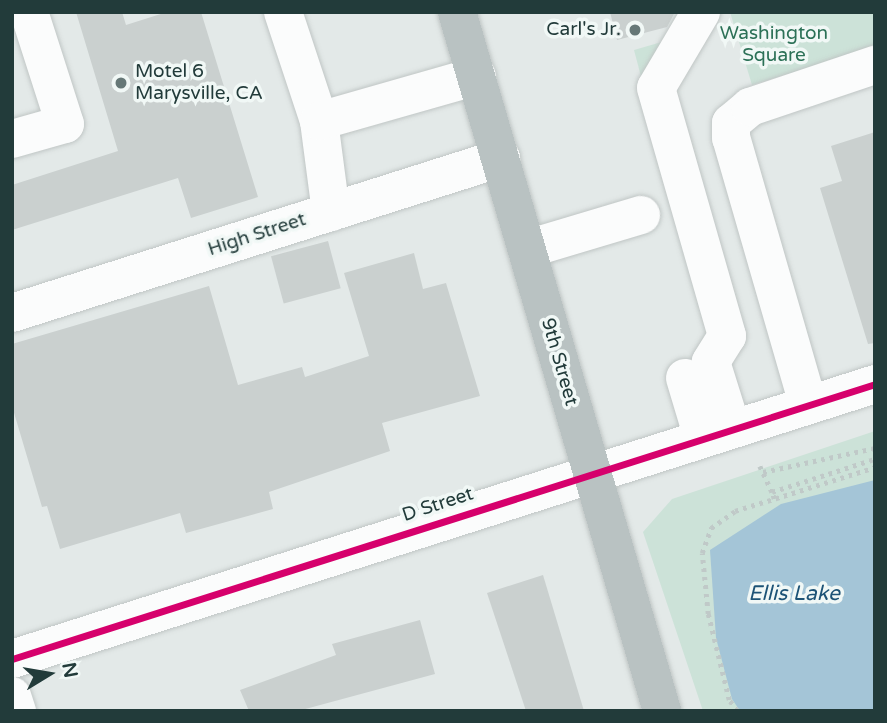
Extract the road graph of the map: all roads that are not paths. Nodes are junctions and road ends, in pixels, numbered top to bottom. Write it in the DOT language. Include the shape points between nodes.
graph roads {
  1 [pos="29,12"];
  2 [pos="284,12"];
  3 [pos="457,12"];
  4 [pos="701,12"];
  5 [pos="875,65"];
  6 [pos="477,76"];
  7 [pos="319,121"];
  8 [pos="12,139"];
  9 [pos="501,158"];
  10 [pos="331,212"];
  11 [pos="640,215"];
  12 [pos="527,249"];
  13 [pos="12,313"];
  14 [pos="685,378"];
  15 [pos="875,384"];
  16 [pos="808,404"];
  17 [pos="717,433"];
  18 [pos="591,473"];
  19 [pos="12,660"];
  20 [pos="12,696"];
  21 [pos="17,711"];
  22 [pos="662,711"];
  1 -- 8 [label="street" via="65,124"];
  2 -- 7 [label="street"];
  3 -- 6 [label="highway, 9th Street"];
  4 -- 17 [label="street" via="656,88 727,336 711,362"];
  5 -- 16 [label="street" via="750,107 731,122 731,138"];
  6 -- 7 [label="street"];
  6 -- 9 [label="highway, 9th Street"];
  7 -- 10 [label="street"];
  9 -- 10 [label="street, High Street"];
  9 -- 12 [label="highway, 9th Street"];
  10 -- 13 [label="street, High Street"];
  11 -- 12 [label="street"];
  12 -- 18 [label="highway, 9th Street"];
  14 -- 17 [label="street"];
  15 -- 16 [label="street, D Street"];
  16 -- 17 [label="street, D Street"];
  17 -- 18 [label="street, D Street"];
  18 -- 19 [label="street, D Street"];
  18 -- 22 [label="highway, 9th Street"];
  20 -- 21 [label="street"];
}
